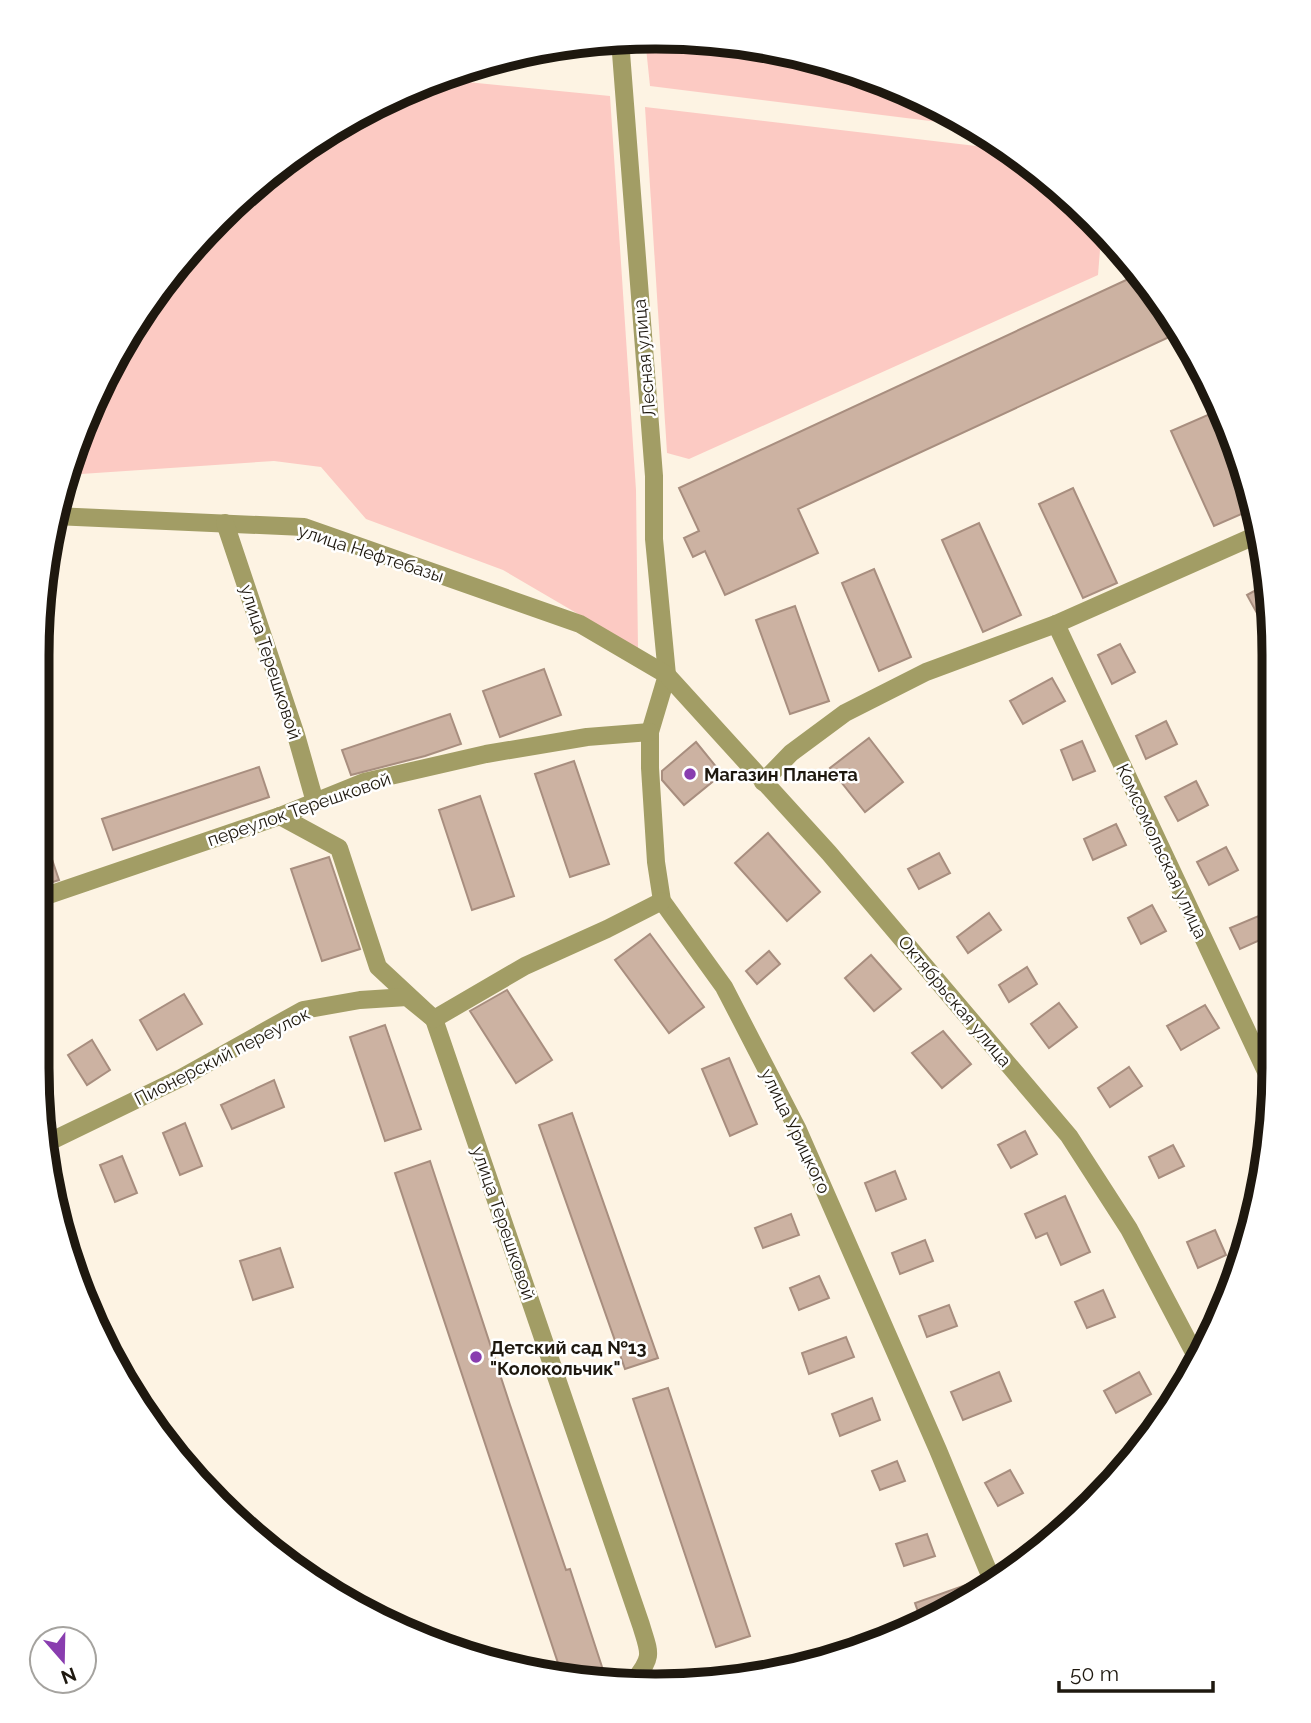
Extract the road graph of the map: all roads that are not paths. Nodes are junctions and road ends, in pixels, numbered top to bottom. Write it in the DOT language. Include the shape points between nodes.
graph roads {
  1 [pos="621,50"];
  2 [pos="66,516"];
  3 [pos="225,523"];
  4 [pos="1250,538"];
  5 [pos="1056,624"];
  6 [pos="667,675"];
  7 [pos="650,732"];
  8 [pos="763,782"];
  9 [pos="315,802"];
  10 [pos="280,816"];
  11 [pos="49,896"];
  12 [pos="662,901"];
  13 [pos="434,1019"];
  14 [pos="1262,1062"];
  15 [pos="53,1140"];
  16 [pos="1192,1349"];
  17 [pos="989,1574"];
  18 [pos="639,1674"];
  1 -- 6 [label="street, Лесная улица"];
  2 -- 3 [label="street, улица Нефтебазы"];
  3 -- 6 [label="street, улица Нефтебазы" via="304,527 580,624"];
  3 -- 9 [label="street, улица Терешковой"];
  4 -- 5 [label="street"];
  5 -- 8 [label="street" via="926,672 845,713 791,753"];
  5 -- 14 [label="street, Комсомольская улица"];
  6 -- 7 [label="street, улица Урицкого"];
  6 -- 8 [label="street, Октябрьская улица"];
  7 -- 9 [label="street, переулок Терешковой" via="486,754 364,782"];
  7 -- 12 [label="street, улица Урицкого"];
  8 -- 16 [label="street, Октябрьская улица" via="829,853 1069,1136 1129,1229"];
  9 -- 10 [label="street, переулок Терешковой"];
  10 -- 11 [label="street, переулок Терешковой"];
  10 -- 13 [label="street, улица Терешковой" via="339,848 378,967"];
  12 -- 13 [label="street" via="525,966"];
  12 -- 17 [label="street, улица Урицкого" via="724,987 798,1130"];
  13 -- 15 [label="street, Пионерский переулок" via="407,997 303,1010 181,1078"];
  13 -- 18 [label="street, улица Терешковой" via="641,1625 648,1663"];
}
